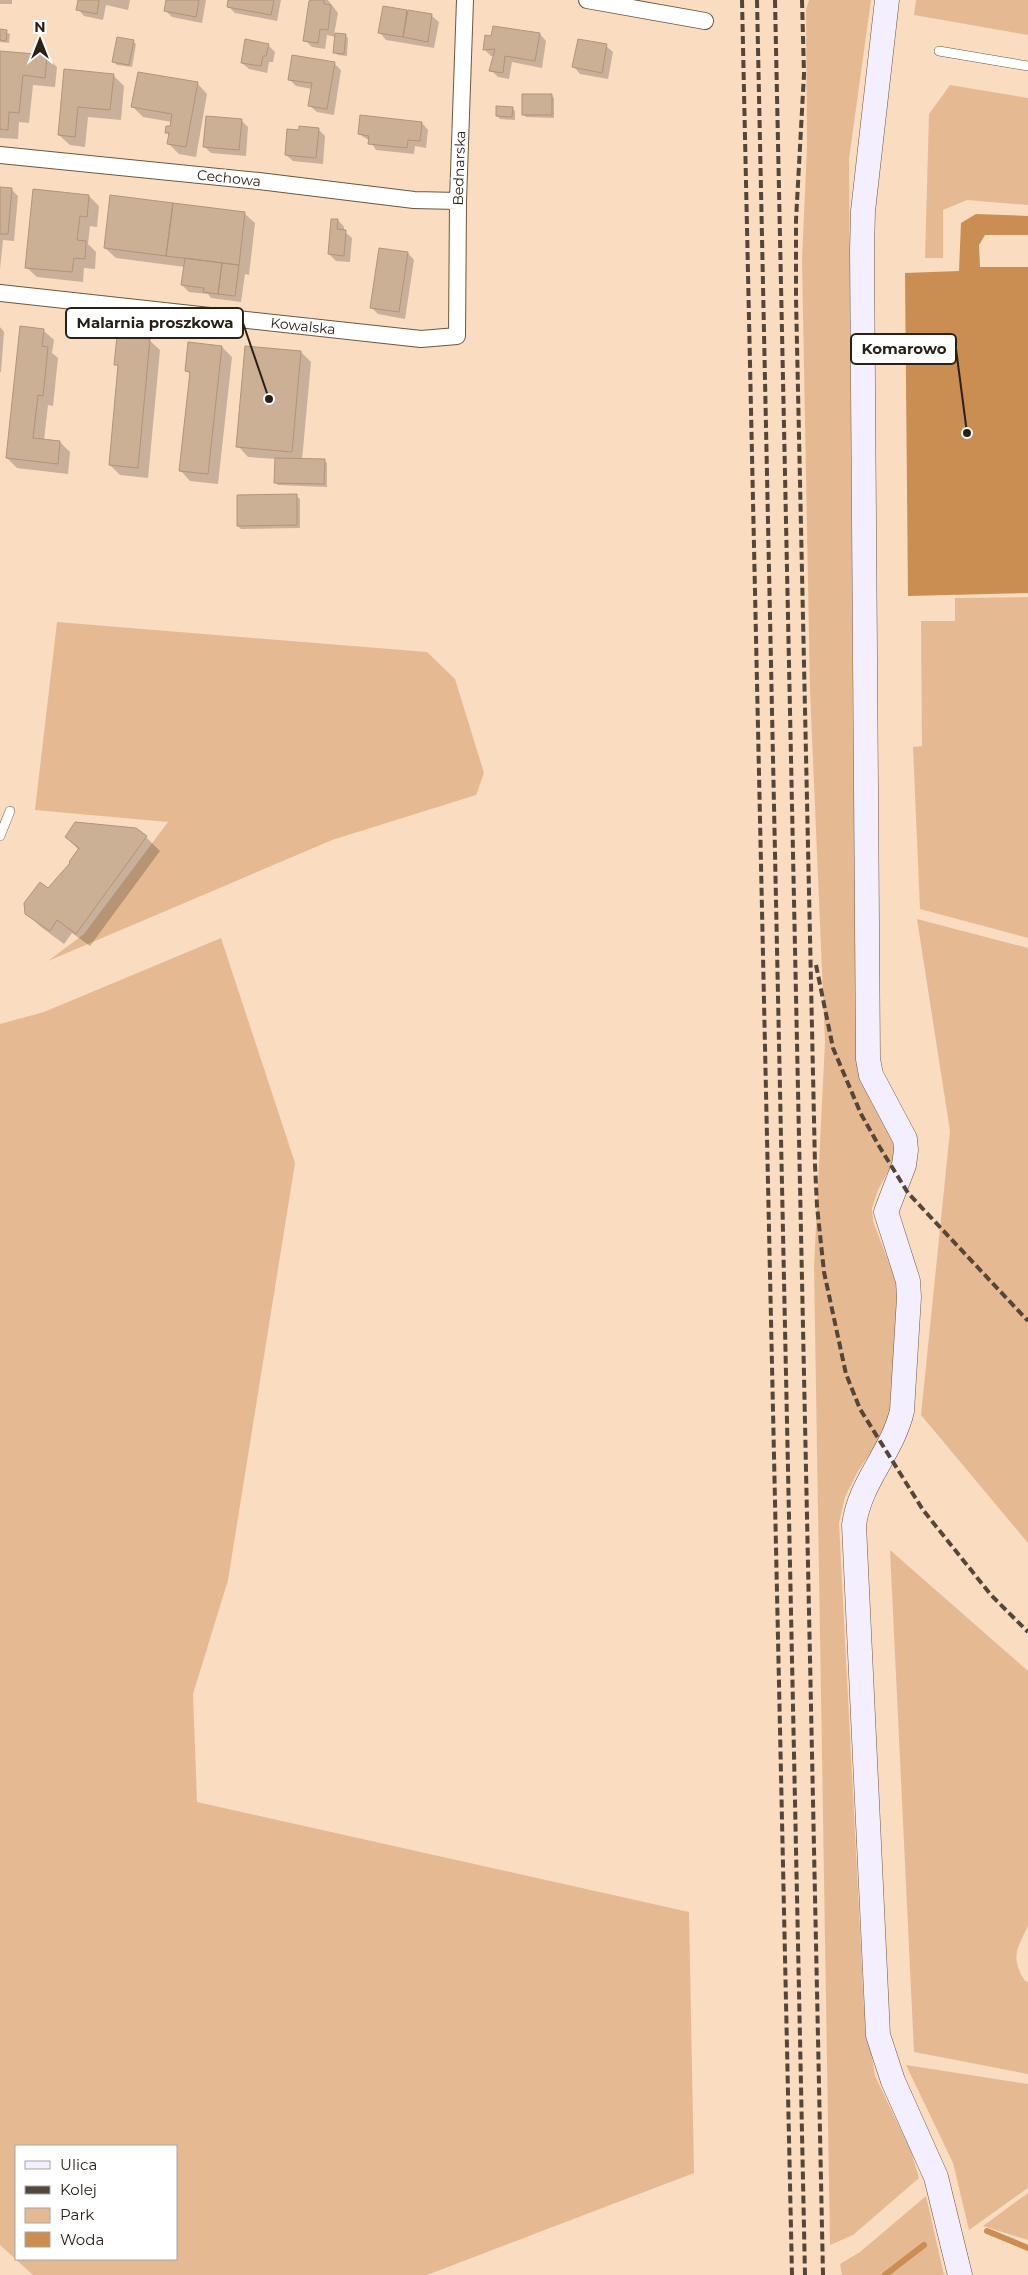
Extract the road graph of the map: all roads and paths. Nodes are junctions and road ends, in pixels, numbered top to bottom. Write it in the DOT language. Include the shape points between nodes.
graph roads {
  1 [pos="465,0"];
  2 [pos="587,0"];
  3 [pos="887,0"];
  4 [pos="705,21"];
  5 [pos="939,51"];
  6 [pos="1028,66"];
  7 [pos="0,155"];
  8 [pos="458,201"];
  9 [pos="0,293"];
  10 [pos="457,336"];
  11 [pos="10,811"];
  12 [pos="0,836"];
  13 [pos="960,2275"];
  1 -- 8 [label="street, Bednarska"];
  2 -- 4 [label="street"];
  3 -- 13 [label="street" via="864,201 862,250 868,1059 871,1075 904,1139 906,1150 904,1165 886,1212 908,1281 909,1297 902,1411 898,1428 863,1489 856,1506 854,1525 878,2035 884,2061 926,2152 943,2199"];
  5 -- 6 [label="lane"];
  7 -- 8 [label="street, Cechowa" via="414,200"];
  8 -- 10 [label="street, Bednarska"];
  9 -- 10 [label="street, Kowalska" via="421,339"];
  11 -- 12 [label="lane"];
}
